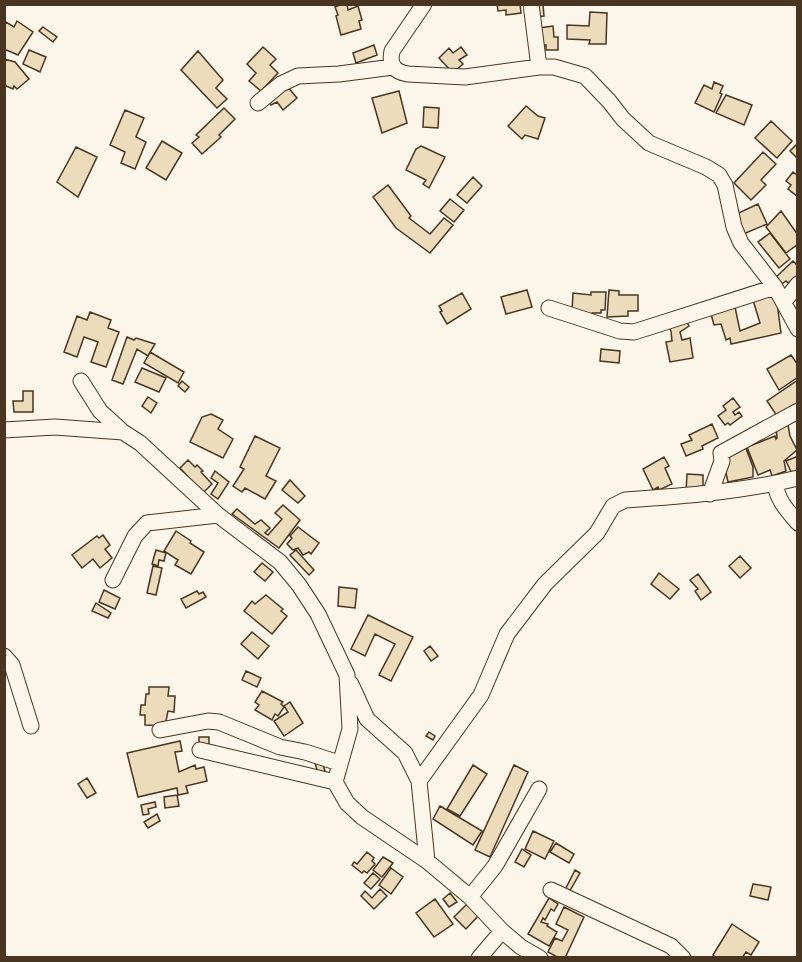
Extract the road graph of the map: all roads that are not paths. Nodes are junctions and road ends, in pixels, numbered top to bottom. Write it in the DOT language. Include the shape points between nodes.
graph roads {
  1 [pos="424,4"];
  2 [pos="531,4"];
  3 [pos="393,67"];
  4 [pos="539,67"];
  5 [pos="258,103"];
  6 [pos="798,284"];
  7 [pos="775,287"];
  8 [pos="784,302"];
  9 [pos="549,308"];
  10 [pos="798,329"];
  11 [pos="81,381"];
  12 [pos="798,411"];
  13 [pos="4,430"];
  14 [pos="123,432"];
  15 [pos="798,478"];
  16 [pos="775,483"];
  17 [pos="710,494"];
  18 [pos="218,515"];
  19 [pos="798,523"];
  20 [pos="113,580"];
  21 [pos="4,656"];
  22 [pos="347,675"];
  23 [pos="31,726"];
  24 [pos="160,730"];
  25 [pos="200,750"];
  26 [pos="339,763"];
  27 [pos="418,781"];
  28 [pos="335,782"];
  29 [pos="540,789"];
  30 [pos="427,861"];
  31 [pos="551,890"];
  32 [pos="470,897"];
  33 [pos="502,931"];
  34 [pos="479,957"];
  35 [pos="540,957"];
  36 [pos="683,957"];
  1 -- 3 [label="street" via="392,51"];
  2 -- 4 [label="street"];
  3 -- 4 [label="street" via="408,74 465,77"];
  3 -- 5 [label="street" via="298,76"];
  4 -- 7 [label="street" via="585,76 622,120 649,143 719,175 741,243"];
  6 -- 8 [label="street"];
  7 -- 8 [label="street"];
  7 -- 9 [label="street" via="634,332"];
  8 -- 10 [label="street"];
  11 -- 14 [label="street" via="100,411"];
  12 -- 17 [label="street" via="721,453 722,461"];
  13 -- 14 [label="street" via="56,427"];
  14 -- 18 [label="street"];
  15 -- 16 [label="street"];
  16 -- 17 [label="street"];
  16 -- 19 [label="street" via="784,507"];
  17 -- 27 [label="street" via="625,500 614,506 597,533 545,584 507,634 481,695"];
  18 -- 20 [label="street" via="147,523 135,536"];
  18 -- 22 [label="street" via="279,562 299,585 318,614"];
  21 -- 23 [label="street" via="12,665"];
  22 -- 26 [label="street" via="351,729"];
  22 -- 27 [label="street" via="367,719 405,753"];
  24 -- 26 [label="street" via="219,722 280,747"];
  25 -- 28 [label="street"];
  26 -- 28 [label="street"];
  27 -- 30 [label="street"];
  28 -- 30 [label="street" via="347,803 362,817"];
  29 -- 32 [label="street" via="495,866"];
  30 -- 32 [label="street"];
  31 -- 36 [label="street" via="671,946"];
  32 -- 33 [label="street"];
  33 -- 34 [label="street"];
  33 -- 35 [label="street"];
}
